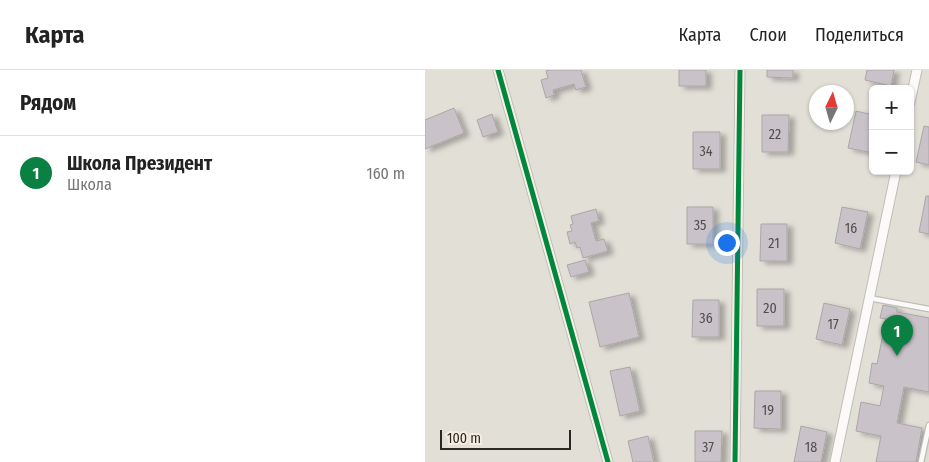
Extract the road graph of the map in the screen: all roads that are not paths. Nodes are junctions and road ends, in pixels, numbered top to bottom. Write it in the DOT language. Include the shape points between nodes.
graph roads {
  1 [pos="498,70"];
  2 [pos="740,70"];
  3 [pos="917,70"];
  4 [pos="914,85"];
  5 [pos="895,175"];
  6 [pos="869,298"];
  7 [pos="929,309"];
  8 [pos="929,425"];
  9 [pos="608,462"];
  10 [pos="735,462"];
  11 [pos="835,462"];
  12 [pos="921,462"];
  1 -- 9 [label="street"];
  2 -- 10 [label="street"];
  3 -- 4 [label="street"];
  5 -- 6 [label="street"];
  6 -- 7 [label="lane"];
  6 -- 11 [label="street"];
  8 -- 12 [label="lane"];
}
